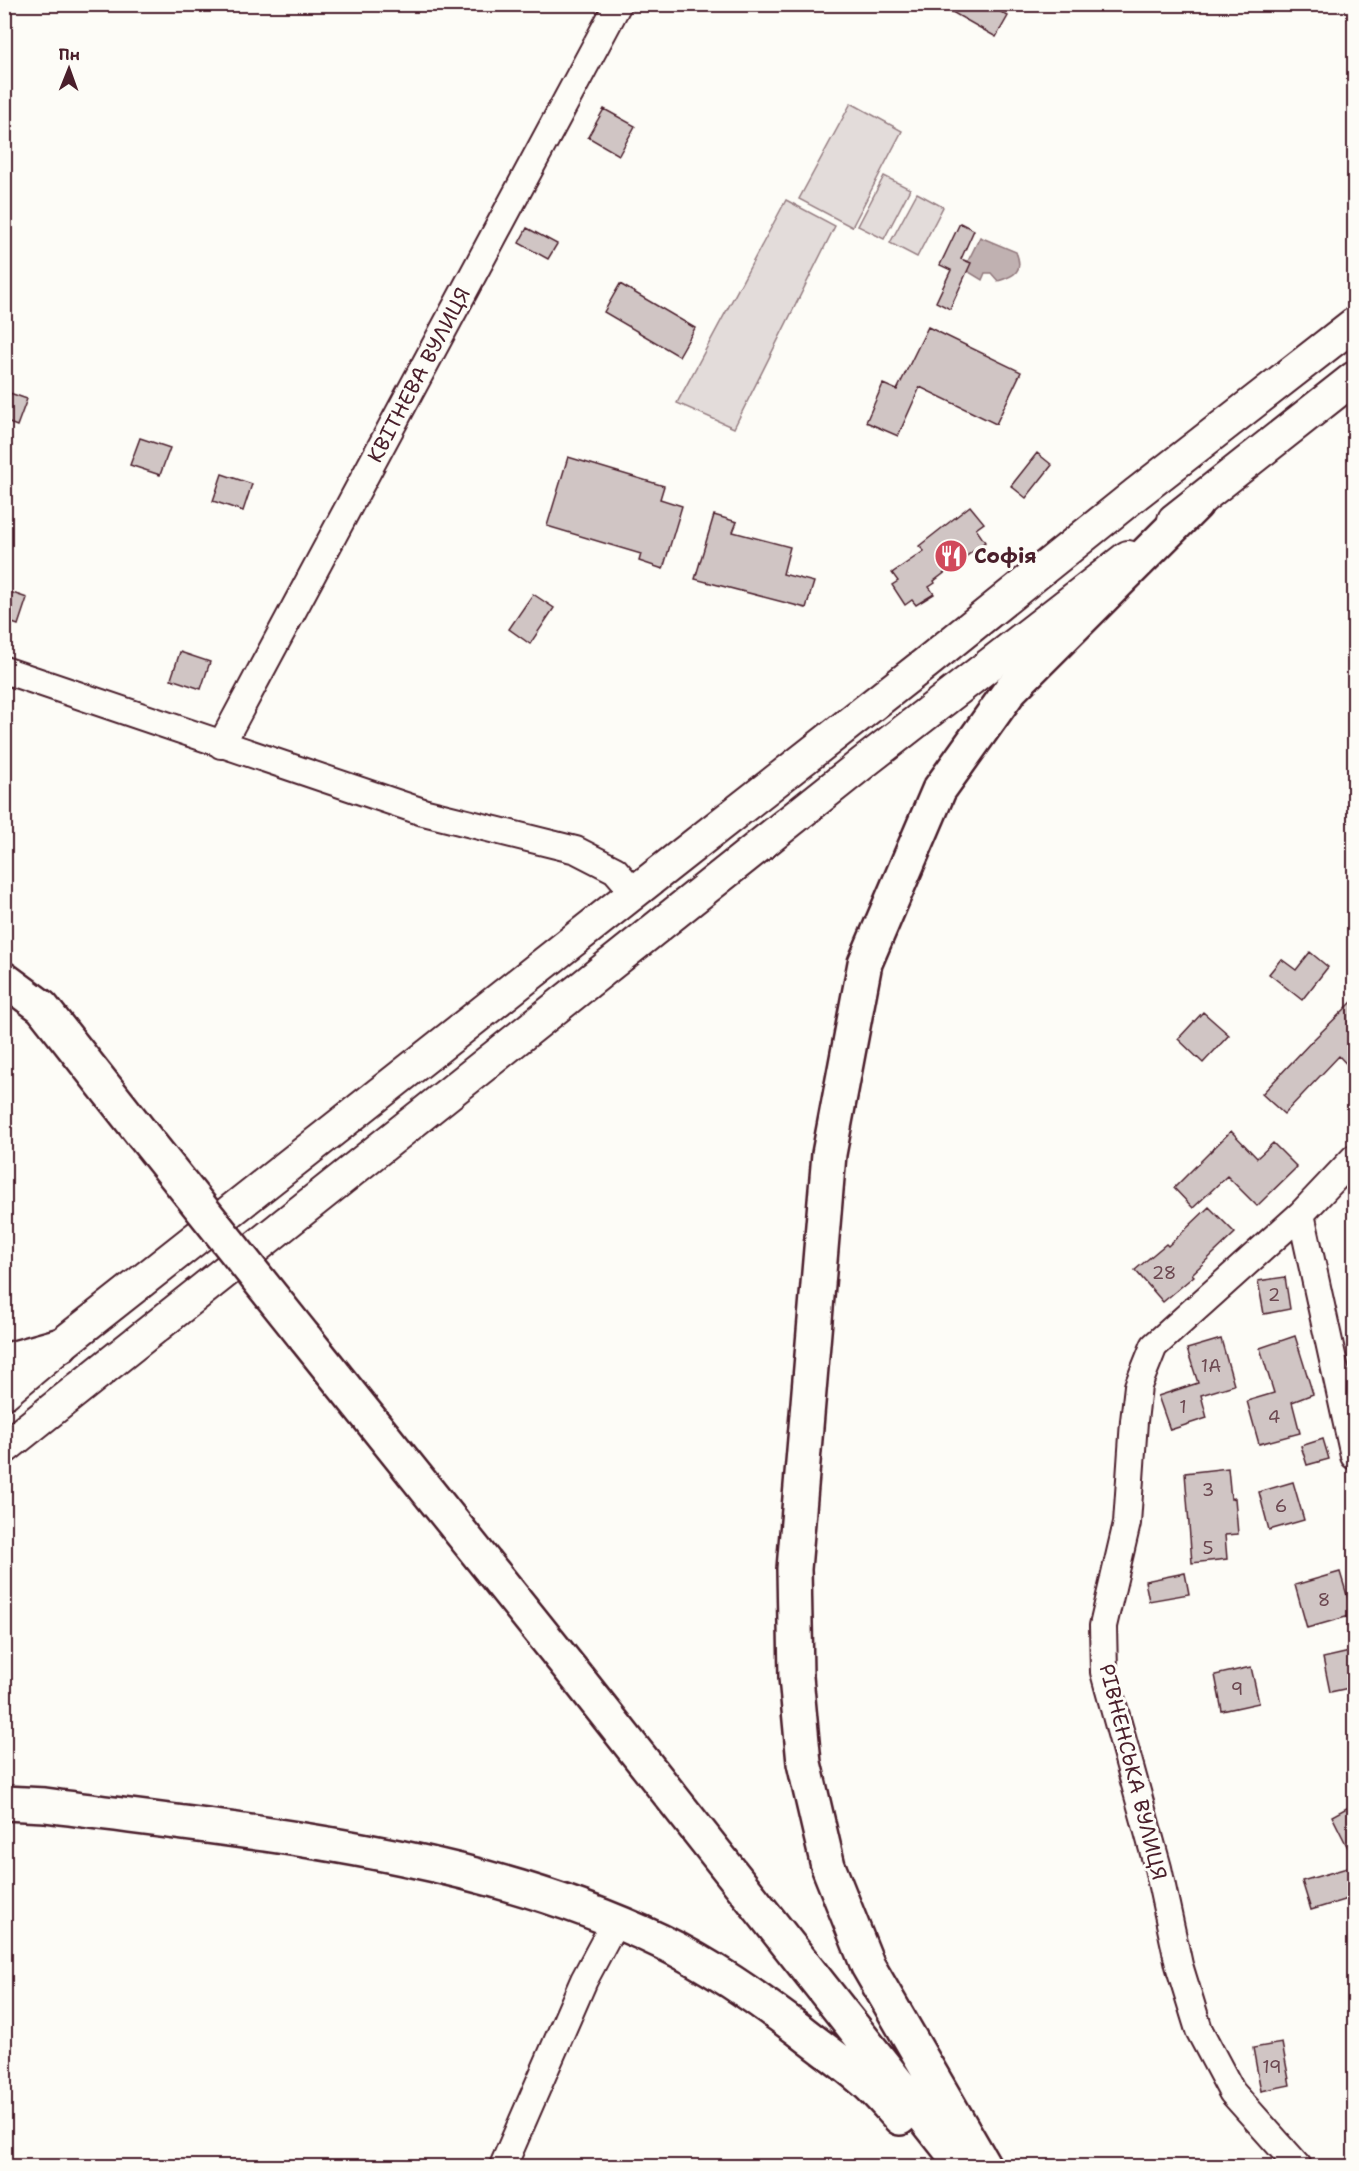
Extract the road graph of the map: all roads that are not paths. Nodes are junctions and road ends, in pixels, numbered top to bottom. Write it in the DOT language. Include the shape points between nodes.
graph roads {
  1 [pos="618,4"];
  2 [pos="1354,324"];
  3 [pos="1354,378"];
  4 [pos="1196,504"];
  5 [pos="4,670"];
  6 [pos="221,745"];
  7 [pos="634,892"];
  8 [pos="4,979"];
  9 [pos="4,1004"];
  10 [pos="42,1007"];
  11 [pos="1354,1158"];
  12 [pos="1301,1214"];
  13 [pos="61,1345"];
  14 [pos="4,1360"];
  15 [pos="4,1393"];
  16 [pos="4,1448"];
  17 [pos="1354,1456"];
  18 [pos="4,1803"];
  19 [pos="615,1922"];
  20 [pos="503,2166"];
  21 [pos="947,2166"];
  22 [pos="963,2166"];
  23 [pos="984,2166"];
  24 [pos="1298,2166"];
  1 -- 6 [label="street, КВІТНЕВА ВУЛИЦЯ"];
  2 -- 7 [label="main road"];
  3 -- 4 [label="main road"];
  4 -- 16 [label="main road" via="835,785"];
  4 -- 23 [label="highway" via="1011,689 939,790 865,963 829,1154 794,1569 796,1677 804,1763 828,1866 868,1966"];
  5 -- 6 [label="street"];
  6 -- 7 [label="street" via="423,812 576,850 615,870"];
  7 -- 13 [label="main road"];
  8 -- 10 [label="highway"];
  9 -- 10 [label="highway"];
  10 -- 22 [label="highway, bridge"];
  11 -- 12 [label="street"];
  12 -- 17 [label="street"];
  12 -- 24 [label="street, РІВНЕНСЬКА ВУЛИЦЯ" via="1158,1343 1138,1386 1127,1523 1103,1626 1104,1672 1199,2030 1232,2092"];
  13 -- 14 [label="highway"];
  13 -- 15 [label="main road"];
  18 -- 19 [label="highway" via="45,1805 311,1841 433,1864 517,1887"];
  19 -- 20 [label="street" via="584,1980"];
  19 -- 21 [label="highway" via="661,1941 745,1989 863,2079"];
}
